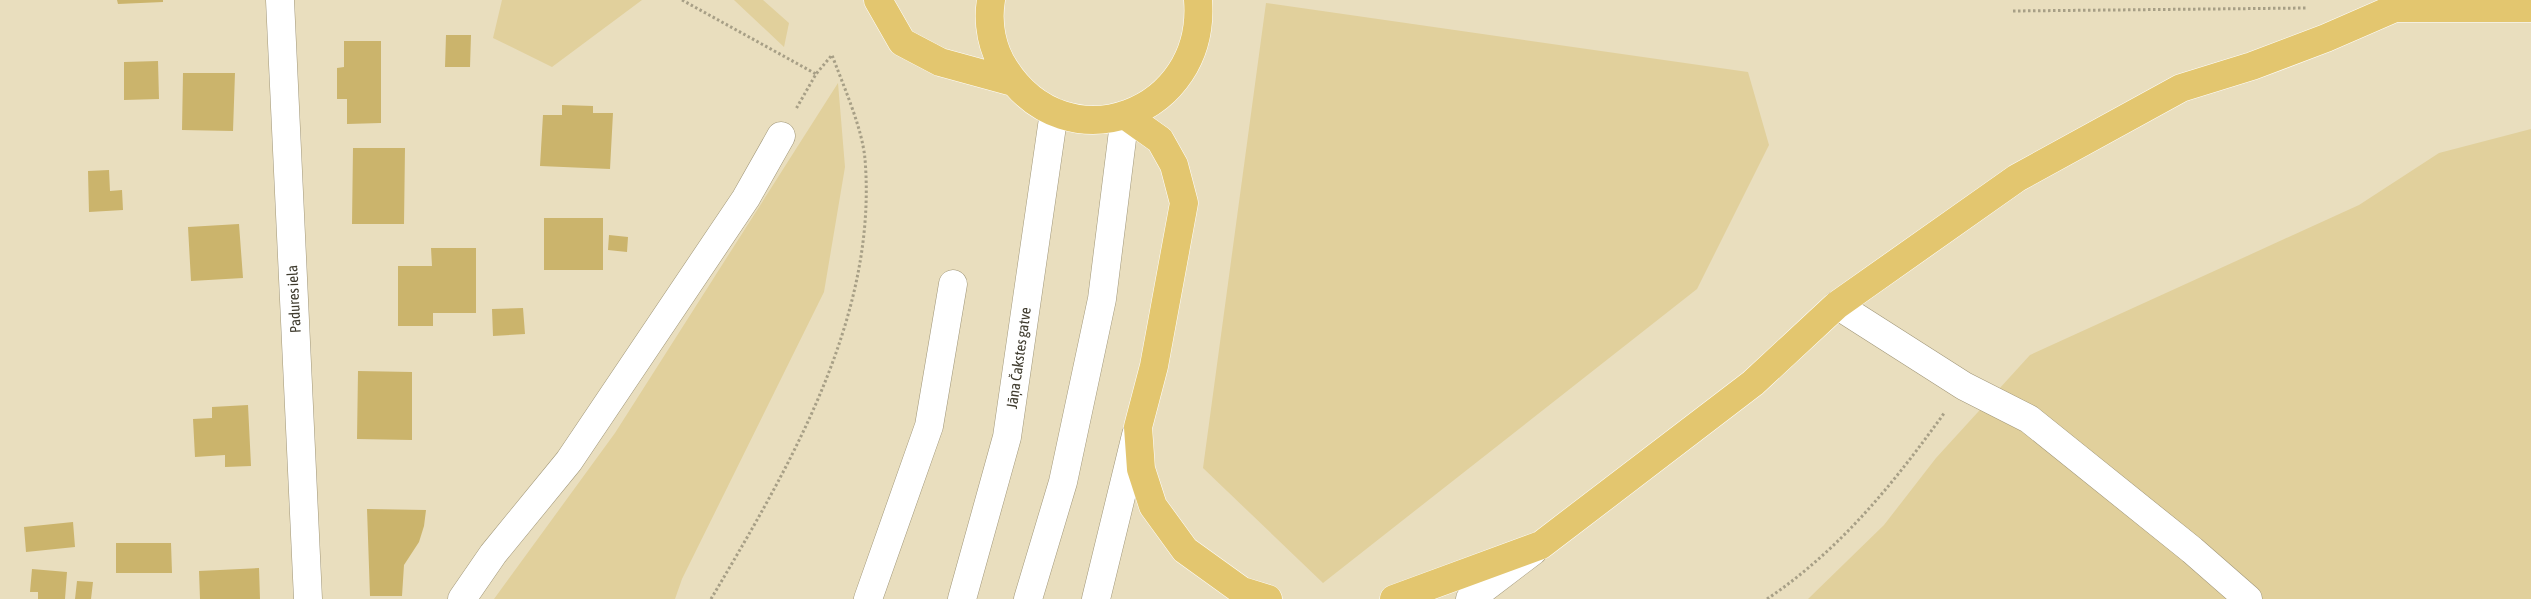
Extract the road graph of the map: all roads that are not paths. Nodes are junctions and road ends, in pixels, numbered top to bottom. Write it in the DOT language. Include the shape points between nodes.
graph roads {
  1 [pos="280,0"];
  2 [pos="878,0"];
  3 [pos="991,0"];
  4 [pos="1198,0"];
  5 [pos="2531,8"];
  6 [pos="1013,82"];
  7 [pos="1054,112"];
  8 [pos="1126,115"];
  9 [pos="781,136"];
  10 [pos="953,284"];
  11 [pos="1837,305"];
  12 [pos="1138,427"];
  13 [pos="1541,545"];
  14 [pos="308,599"];
  15 [pos="462,599"];
  16 [pos="868,599"];
  17 [pos="962,599"];
  18 [pos="1028,599"];
  19 [pos="1096,599"];
  20 [pos="1268,599"];
  21 [pos="1394,599"];
  22 [pos="1470,599"];
  23 [pos="2248,599"];
  1 -- 14 [label="street, Padures iela"];
  2 -- 6 [label="highway" via="902,42 940,62"];
  3 -- 6 [label="highway" via="991,36 999,60"];
  4 -- 8 [label="highway" via="1200,20 1195,45 1185,68 1169,89"];
  5 -- 11 [label="highway" via="2395,8 2252,66 2181,88 2017,178"];
  6 -- 7 [label="highway" via="1031,99"];
  7 -- 8 [label="highway" via="1102,120"];
  7 -- 17 [label="street, Jāņa Čakstes gatve" via="1007,436"];
  8 -- 12 [label="highway" via="1160,140 1174,165 1184,202 1154,366"];
  8 -- 18 [label="street" via="1102,299 1063,482"];
  9 -- 15 [label="street" via="746,198 569,461 493,554"];
  10 -- 16 [label="street" via="929,426"];
  11 -- 13 [label="highway" via="1754,383"];
  11 -- 23 [label="street" via="1964,386 2029,419"];
  12 -- 19 [label="street"];
  12 -- 20 [label="highway" via="1141,469 1153,506 1185,550 1242,591"];
  13 -- 21 [label="highway"];
  13 -- 22 [label="street"];
}
